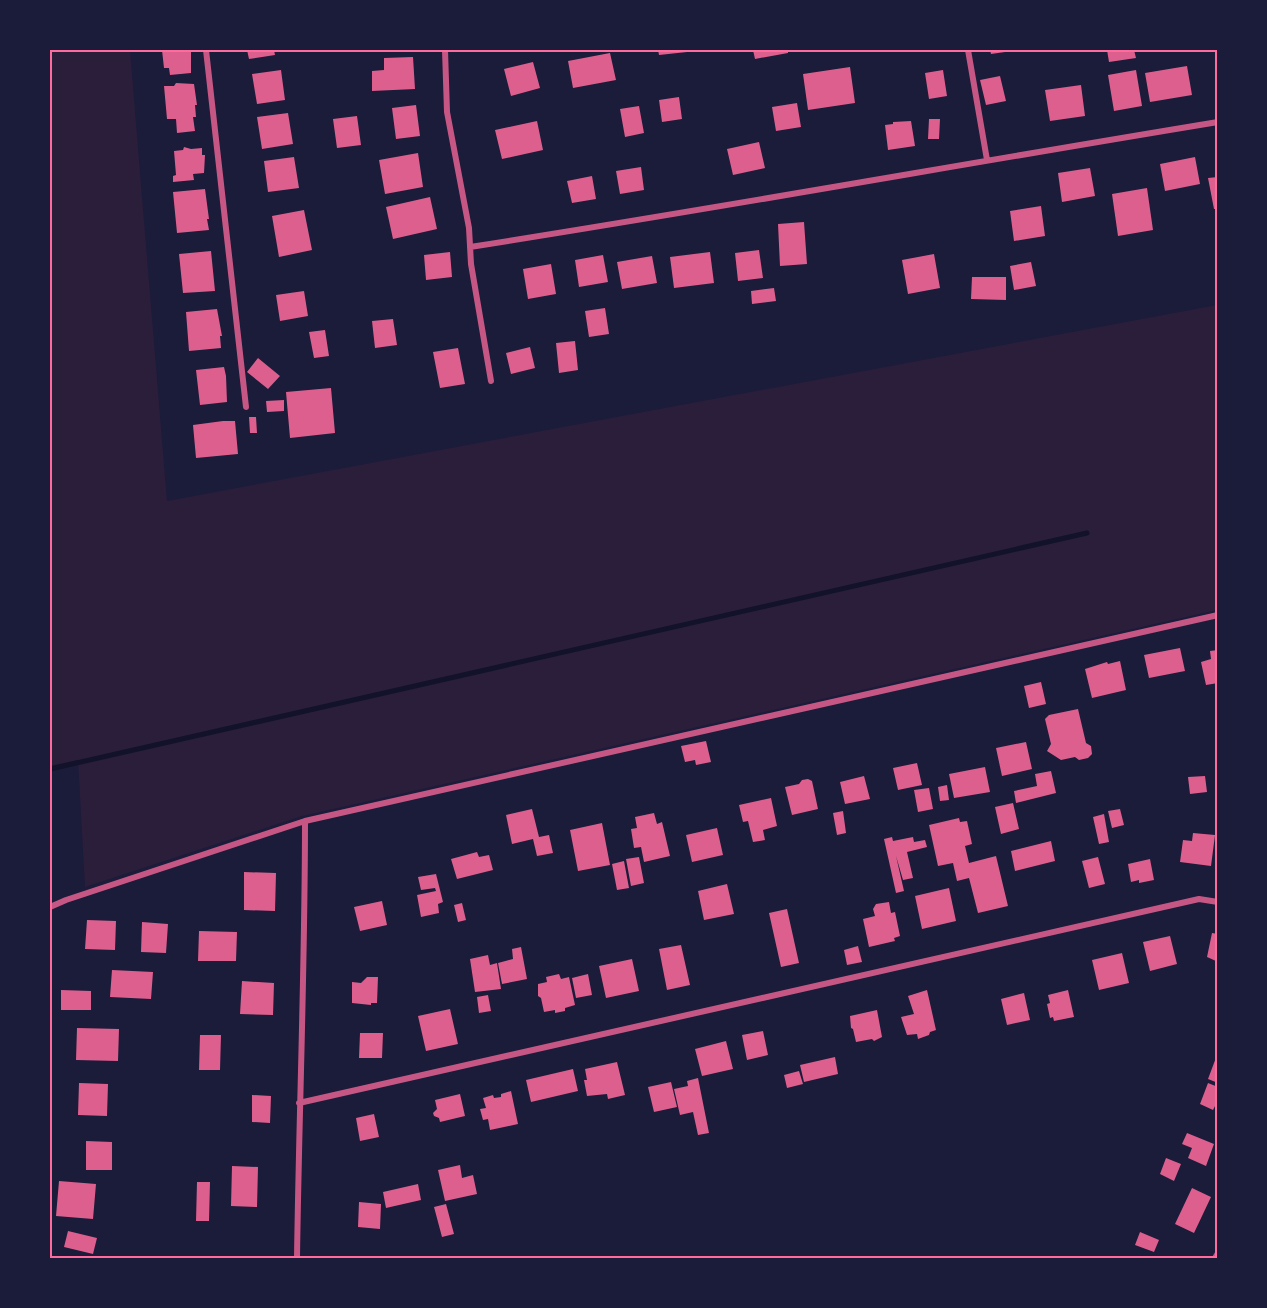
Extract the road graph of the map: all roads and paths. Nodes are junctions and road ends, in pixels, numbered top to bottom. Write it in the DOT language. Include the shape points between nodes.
graph roads {
  1 [pos="206,50"];
  2 [pos="445,50"];
  3 [pos="968,50"];
  4 [pos="1218,122"];
  5 [pos="987,160"];
  6 [pos="470,247"];
  7 [pos="491,381"];
  8 [pos="246,407"];
  9 [pos="1218,615"];
  10 [pos="305,821"];
  11 [pos="1218,903"];
  12 [pos="50,907"];
  13 [pos="299,1103"];
  14 [pos="1218,1253"];
  15 [pos="297,1258"];
  16 [pos="1215,1258"];
  1 -- 8 [label="street"];
  2 -- 6 [label="street" via="447,112"];
  3 -- 5 [label="street"];
  4 -- 5 [label="street"];
  5 -- 6 [label="street"];
  6 -- 7 [label="street"];
  9 -- 10 [label="street"];
  10 -- 12 [label="street"];
  10 -- 13 [label="street"];
  11 -- 13 [label="street" via="1187,901"];
  13 -- 15 [label="street"];
  14 -- 16 [label="street"];
}
